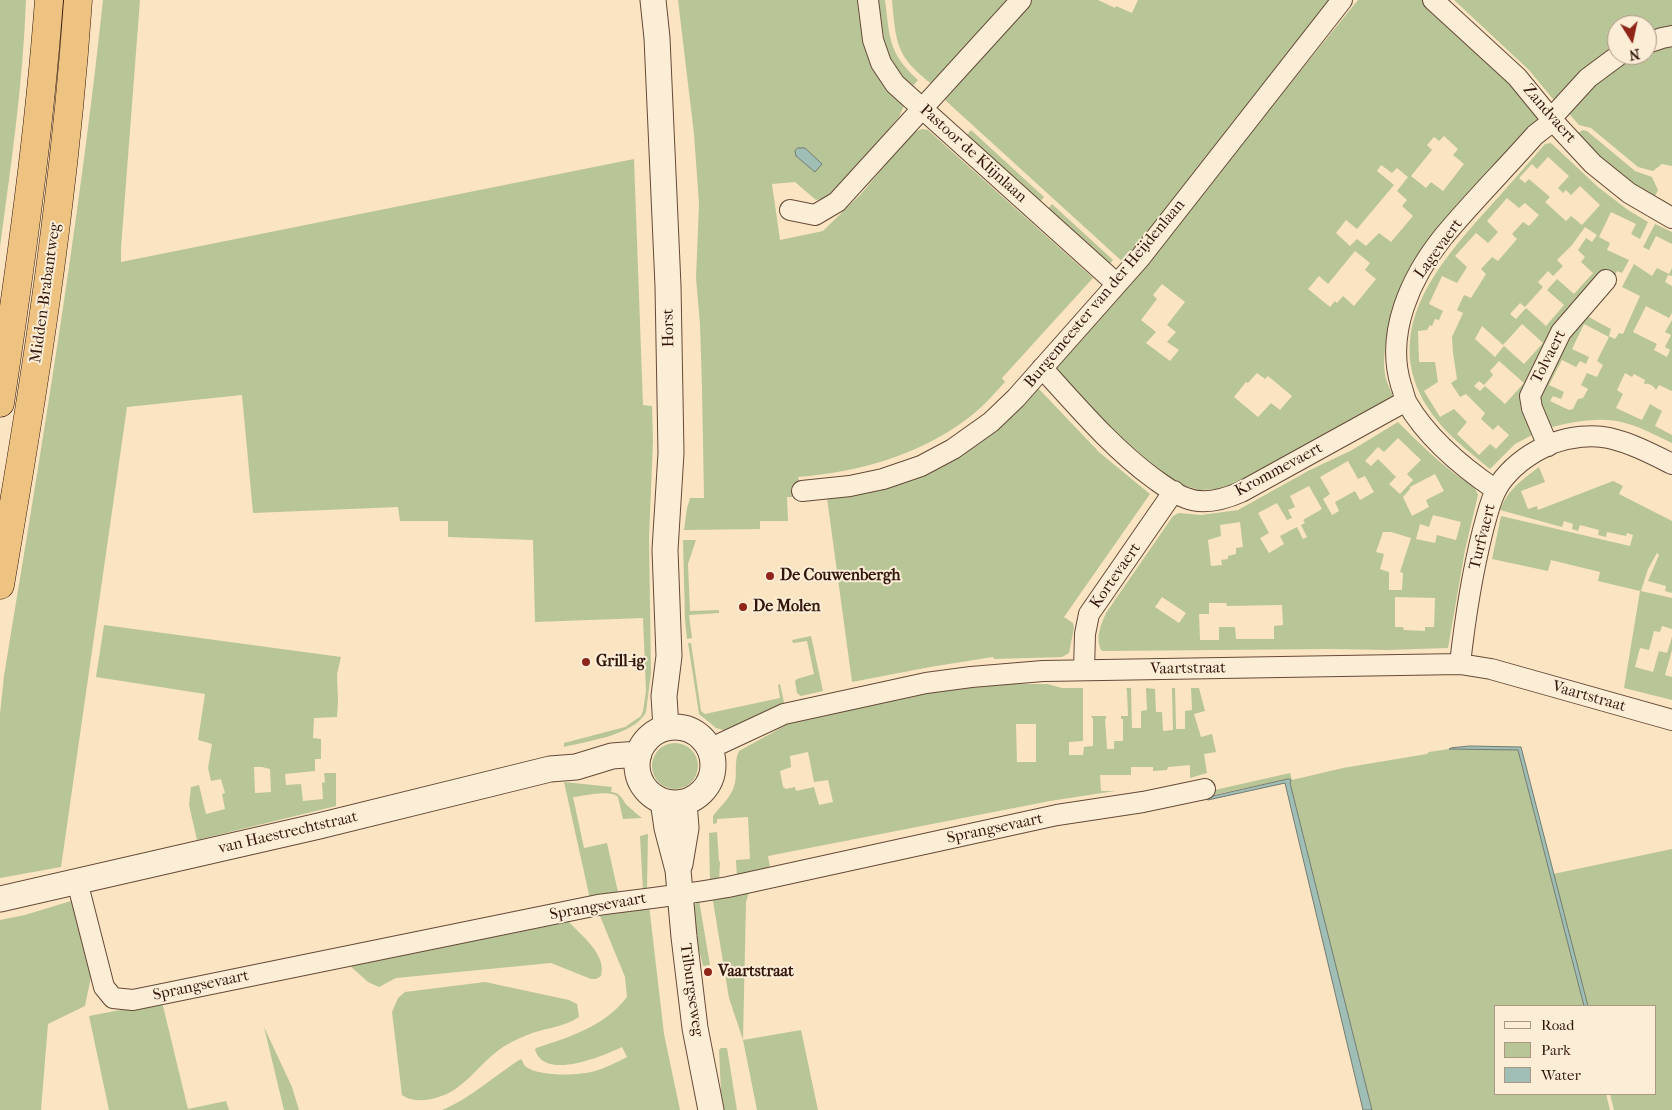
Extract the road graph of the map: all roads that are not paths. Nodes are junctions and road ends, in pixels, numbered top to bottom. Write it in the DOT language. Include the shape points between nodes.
graph roads {
  1 [pos="49,0"];
  2 [pos="78,0"];
  3 [pos="653,0"];
  4 [pos="868,0"];
  5 [pos="1021,0"];
  6 [pos="1342,0"];
  7 [pos="1433,0"];
  8 [pos="1672,36"];
  9 [pos="1657,40"];
  10 [pos="1607,64"];
  11 [pos="922,108"];
  12 [pos="1554,117"];
  13 [pos="790,210"];
  14 [pos="1672,218"];
  15 [pos="1606,280"];
  16 [pos="1117,284"];
  17 [pos="1042,368"];
  18 [pos="1406,401"];
  19 [pos="0,403"];
  20 [pos="1548,446"];
  21 [pos="1672,464"];
  22 [pos="1496,490"];
  23 [pos="802,491"];
  24 [pos="1174,491"];
  25 [pos="0,585"];
  26 [pos="1460,664"];
  27 [pos="1084,670"];
  28 [pos="1672,720"];
  29 [pos="675,728"];
  30 [pos="709,749"];
  31 [pos="638,764"];
  32 [pos="1205,789"];
  33 [pos="674,801"];
  34 [pos="77,881"];
  35 [pos="680,895"];
  36 [pos="0,899"];
  37 [pos="711,1110"];
  1 -- 19 [label="highway, Midden-Brabantweg" via="28,209"];
  2 -- 25 [label="highway, Midden-Brabantweg" via="57,216"];
  3 -- 29 [label="street, Horst" via="658,38 668,286 671,453 665,550 669,656 664,696"];
  4 -- 11 [label="street, Pastoor de Klijnlaan" via="873,40 881,63 895,84"];
  5 -- 11 [label="street"];
  6 -- 16 [label="street, Burgemeester van der Heijdenlaan"];
  7 -- 12 [label="street, Zandvaert" via="1517,77"];
  8 -- 9 [label="street"];
  10 -- 12 [label="street, Lagevaert" via="1588,78"];
  11 -- 13 [label="street" via="837,202 814,215"];
  11 -- 16 [label="street, Pastoor de Klijnlaan"];
  12 -- 14 [label="street, Zandvaert" via="1607,176"];
  12 -- 18 [label="street, Lagevaert" via="1442,238 1414,283 1396,339 1396,364"];
  15 -- 20 [label="street, Tolvaert" via="1561,332 1530,396"];
  16 -- 17 [label="street, Burgemeester van der Heijdenlaan"];
  17 -- 23 [label="street, Burgemeester van der Heijdenlaan" via="991,422 953,449 921,466 850,486"];
  17 -- 24 [label="street, Krommevaert" via="1122,453"];
  18 -- 22 [label="street, Lagevaert" via="1442,448"];
  18 -- 24 [label="street, Krommevaert" via="1231,496 1200,501"];
  20 -- 21 [label="street, Turfvaert" via="1574,438 1608,438"];
  20 -- 22 [label="street, Turfvaert" via="1530,454"];
  22 -- 26 [label="street, Turfvaert" via="1477,552"];
  24 -- 27 [label="street, Kortevaert" via="1089,614"];
  26 -- 27 [label="street, Vaartstraat"];
  26 -- 28 [label="street, Vaartstraat" via="1491,669"];
  27 -- 30 [label="street, Vaartstraat" via="1043,670 971,677 897,689 784,714"];
  29 -- 30 [label="street" via="698,736"];
  29 -- 31 [label="street" via="649,738"];
  30 -- 33 [label="street" via="712,771 703,790 694,798"];
  31 -- 33 [label="street" via="643,786 652,795"];
  31 -- 34 [label="street, van Haestrechtstraat" via="612,756 576,767 550,769"];
  32 -- 35 [label="street, Sprangsevaart" via="1057,815 810,870"];
  33 -- 35 [label="street, Tilburgseweg" via="666,828 678,870"];
  34 -- 35 [label="street, Sprangsevaart" via="104,987 113,998 133,1000 598,906"];
  34 -- 36 [label="street, van Haestrechtstraat"];
  35 -- 37 [label="street, Tilburgseweg" via="695,1028"];
}
